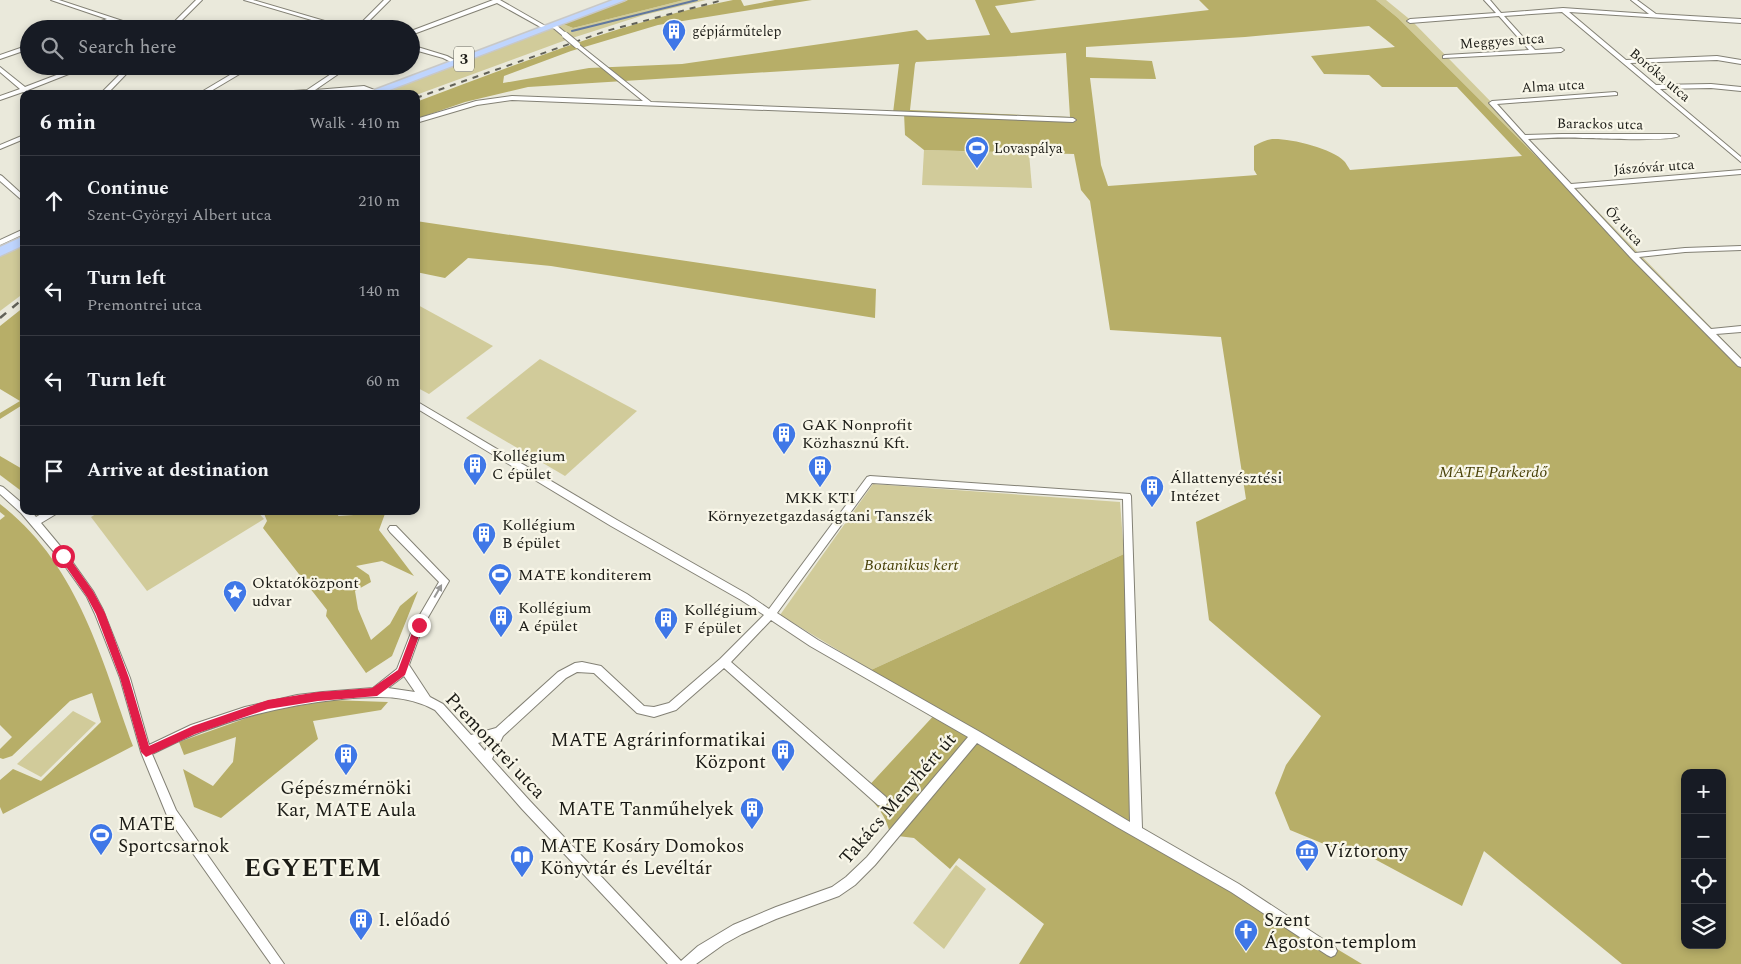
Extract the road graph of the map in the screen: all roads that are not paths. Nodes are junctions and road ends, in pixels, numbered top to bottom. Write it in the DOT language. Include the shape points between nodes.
graph roads {
  1 [pos="54,0"];
  2 [pos="199,0"];
  3 [pos="247,0"];
  4 [pos="387,0"];
  5 [pos="497,0"];
  6 [pos="1487,0"];
  7 [pos="1634,0"];
  8 [pos="616,1"];
  9 [pos="1563,10"];
  10 [pos="1500,14"];
  11 [pos="1654,16"];
  12 [pos="111,18"];
  13 [pos="106,20"];
  14 [pos="117,20"];
  15 [pos="179,20"];
  16 [pos="320,20"];
  17 [pos="367,20"];
  18 [pos="1410,21"];
  19 [pos="1741,21"];
  20 [pos="550,27"];
  21 [pos="420,29"];
  22 [pos="577,45"];
  23 [pos="20,50"];
  24 [pos="420,50"];
  25 [pos="1561,50"];
  26 [pos="1534,52"];
  27 [pos="0,57"];
  28 [pos="1445,57"];
  29 [pos="455,62"];
  30 [pos="1625,62"];
  31 [pos="1741,62"];
  32 [pos="0,69"];
  33 [pos="66,75"];
  34 [pos="123,75"];
  35 [pos="234,75"];
  36 [pos="333,75"];
  37 [pos="1655,86"];
  38 [pos="25,90"];
  39 [pos="32,90"];
  40 [pos="108,90"];
  41 [pos="208,90"];
  42 [pos="311,90"];
  43 [pos="328,90"];
  44 [pos="368,90"];
  45 [pos="380,90"];
  46 [pos="1741,90"];
  47 [pos="633,91"];
  48 [pos="20,94"];
  49 [pos="1615,94"];
  50 [pos="0,98"];
  51 [pos="626,103"];
  52 [pos="650,104"];
  53 [pos="1492,104"];
  54 [pos="420,120"];
  55 [pos="1073,120"];
  56 [pos="1676,136"];
  57 [pos="1524,137"];
  58 [pos="20,139"];
  59 [pos="0,147"];
  60 [pos="1741,160"];
  61 [pos="1741,172"];
  62 [pos="0,177"];
  63 [pos="1570,186"];
  64 [pos="20,196"];
  65 [pos="20,234"];
  66 [pos="20,242"];
  67 [pos="0,243"];
  68 [pos="1741,248"];
  69 [pos="0,252"];
  70 [pos="1634,255"];
  71 [pos="1741,329"];
  72 [pos="1711,332"];
  73 [pos="1741,364"];
  74 [pos="420,406"];
  75 [pos="0,489"];
  76 [pos="20,506"];
  77 [pos="31,515"];
  78 [pos="393,529"];
  79 [pos="771,614"];
  80 [pos="724,662"];
  81 [pos="404,667"];
  82 [pos="374,693"];
  83 [pos="425,698"];
  84 [pos="499,732"];
  85 [pos="976,736"];
  86 [pos="469,741"];
  87 [pos="146,752"];
  88 [pos="486,760"];
  89 [pos="882,801"];
  90 [pos="1136,831"];
  91 [pos="1331,951"];
  92 [pos="278,964"];
  93 [pos="676,964"];
  94 [pos="686,964"];
  1 -- 12 [label="street"];
  2 -- 15 [label="street"];
  3 -- 16 [label="street"];
  4 -- 17 [label="street"];
  5 -- 20 [label="street"];
  5 -- 21 [label="street"];
  6 -- 10 [label="street"];
  7 -- 11 [label="street"];
  8 -- 20 [label="main road, 3"];
  9 -- 10 [label="street"];
  9 -- 11 [label="street"];
  9 -- 30 [label="street, Boróka utca"];
  10 -- 18 [label="street"];
  10 -- 26 [label="street"];
  11 -- 19 [label="street"];
  12 -- 13 [label="street"];
  12 -- 14 [label="street"];
  20 -- 22 [label="street, bridge"];
  20 -- 29 [label="main road, 3"];
  22 -- 47 [label="street"];
  23 -- 27 [label="street"];
  24 -- 29 [label="street"];
  25 -- 26 [label="street, Meggyes utca"];
  26 -- 28 [label="street, Meggyes utca"];
  29 -- 45 [label="main road, 3"];
  30 -- 31 [label="street" via="1717,58"];
  30 -- 37 [label="street, Boróka utca"];
  32 -- 38 [label="street"];
  33 -- 39 [label="street"];
  34 -- 40 [label="street"];
  35 -- 41 [label="street"];
  36 -- 42 [label="street"];
  37 -- 46 [label="street" via="1711,86"];
  37 -- 60 [label="street, Boróka utca"];
  43 -- 44 [label="street"];
  47 -- 51 [label="street"];
  47 -- 52 [label="street"];
  48 -- 50 [label="street"];
  49 -- 53 [label="street, Alma utca"];
  51 -- 52 [label="street"];
  51 -- 54 [label="street" via="523,98 460,107"];
  52 -- 55 [label="street"];
  53 -- 57 [label="street, Őz utca"];
  56 -- 57 [label="street, Barackos utca" via="1644,138 1561,134"];
  57 -- 63 [label="street, Őz utca"];
  58 -- 59 [label="street"];
  61 -- 63 [label="street, Jászóvár utca"];
  62 -- 64 [label="street"];
  63 -- 70 [label="street, Őz utca"];
  65 -- 67 [label="street"];
  66 -- 69 [label="main road"];
  68 -- 70 [label="street"];
  70 -- 72 [label="street, Őz utca"];
  71 -- 72 [label="street"];
  72 -- 73 [label="street, Őz utca"];
  74 -- 79 [label="street"];
  75 -- 76 [label="street"];
  77 -- 87 [label="street" via="78,577 100,613"];
  81 -- 78 [label="street, one-way" via="419,625 444,581"];
  79 -- 80 [label="street"];
  79 -- 85 [label="street" via="814,643"];
  79 -- 90 [label="street" via="870,479 1128,496"];
  80 -- 84 [label="street" via="672,707 654,712 641,710 597,669 575,668"];
  80 -- 89 [label="street"];
  81 -- 82 [label="street" via="398,676"];
  81 -- 83 [label="street"];
  82 -- 83 [label="street, Premontrei utca" via="400,692"];
  82 -- 87 [label="street, Premontrei utca" via="318,696 268,705 193,730"];
  83 -- 86 [label="street, Premontrei utca" via="439,707"];
  84 -- 86 [label="street"];
  84 -- 88 [label="street"];
  85 -- 90 [label="street"];
  85 -- 94 [label="street, Takács Menyhért út" via="846,886 748,924"];
  86 -- 88 [label="street, Premontrei utca"];
  87 -- 92 [label="street" via="172,814"];
  88 -- 93 [label="street, Premontrei utca"];
  90 -- 91 [label="street" via="1235,888"];
}
